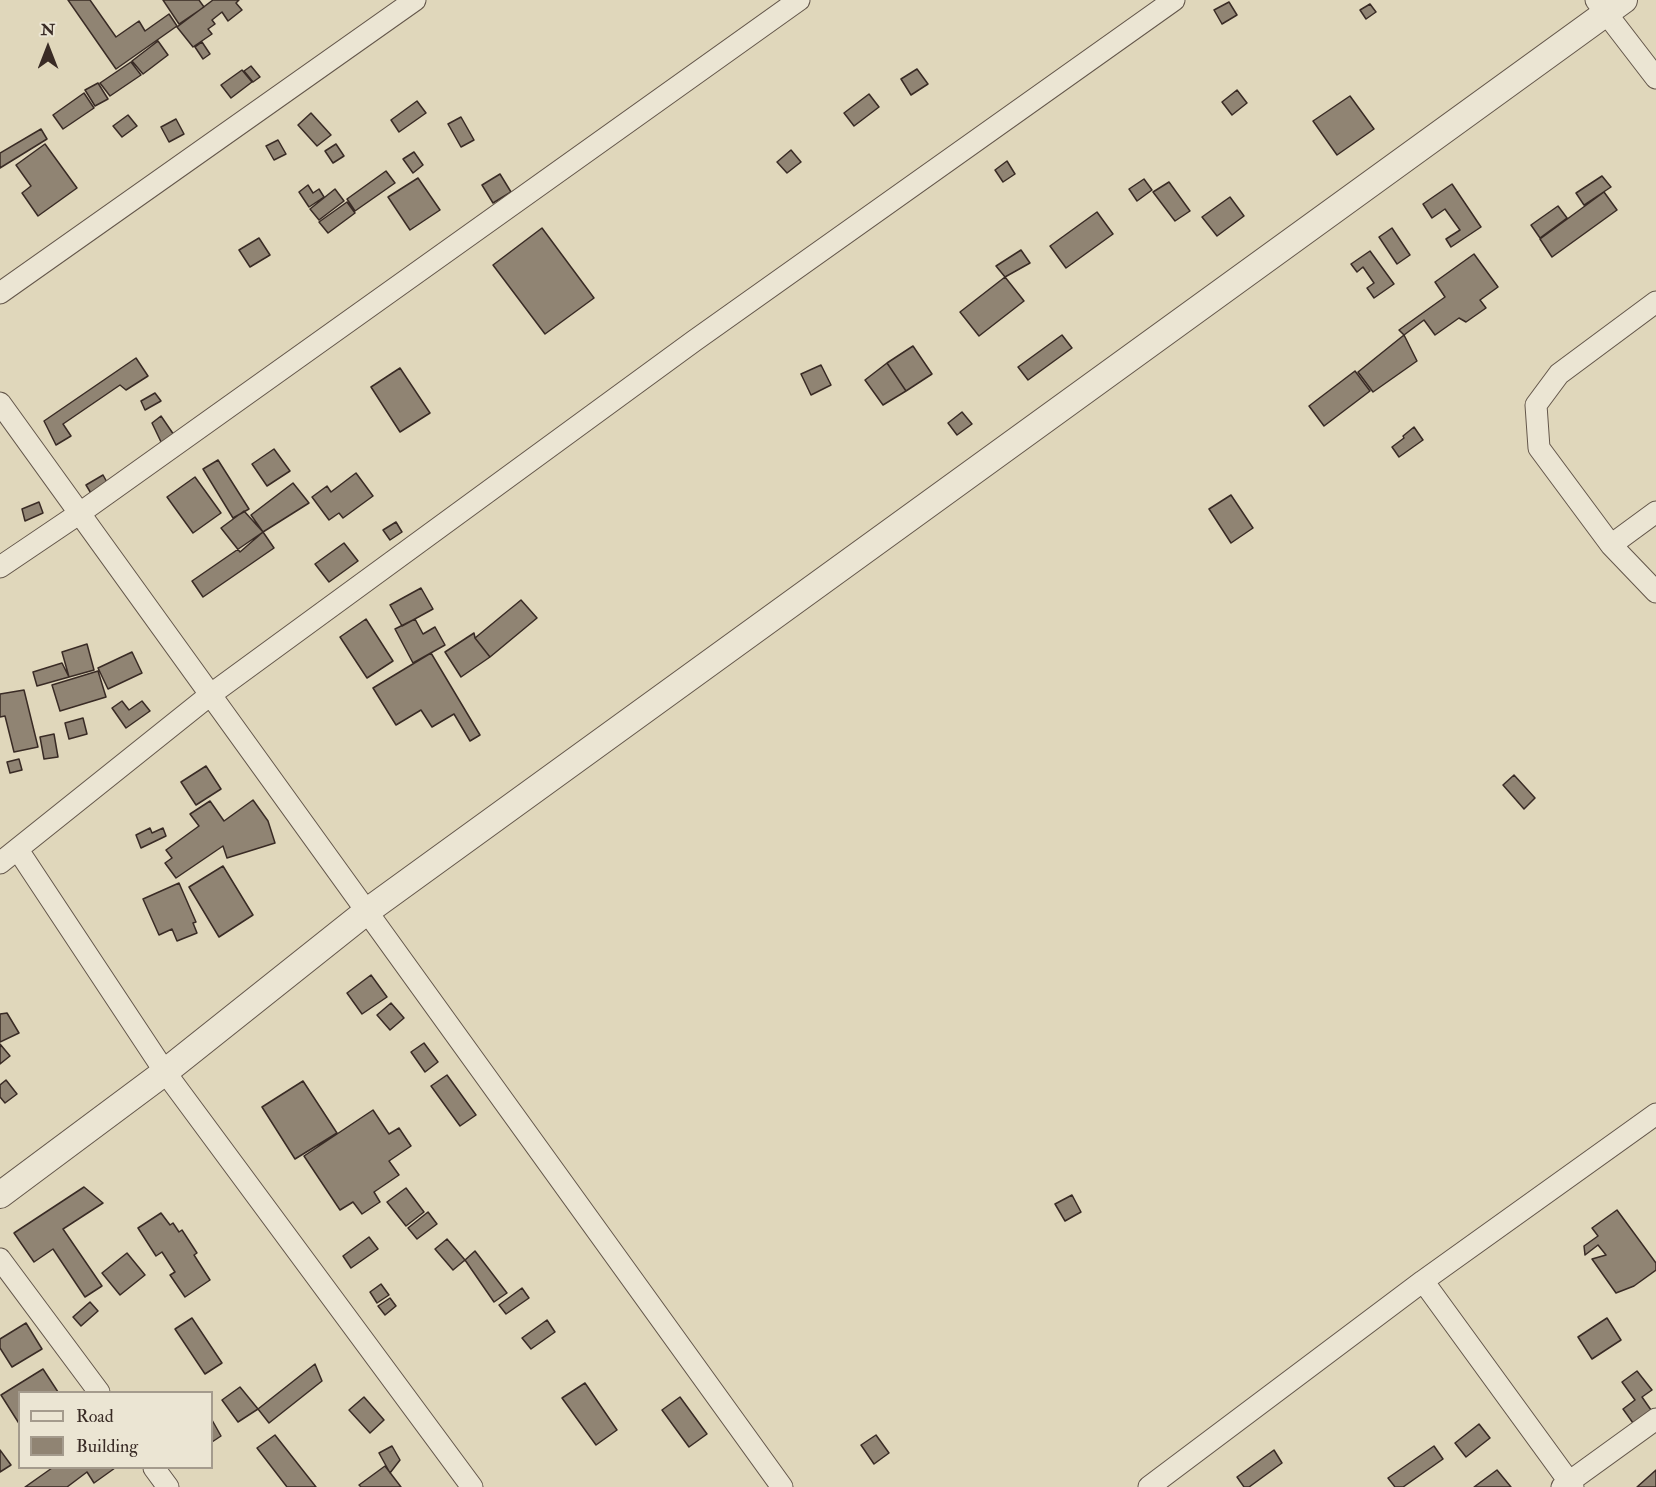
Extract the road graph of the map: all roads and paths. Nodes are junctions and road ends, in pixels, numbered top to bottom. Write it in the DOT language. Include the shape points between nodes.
graph roads {
  1 [pos="415,0"];
  2 [pos="799,0"];
  3 [pos="1174,0"];
  4 [pos="1608,4"];
  5 [pos="1656,78"];
  6 [pos="0,293"];
  7 [pos="1656,302"];
  8 [pos="0,402"];
  9 [pos="1656,512"];
  10 [pos="80,513"];
  11 [pos="1611,545"];
  12 [pos="0,567"];
  13 [pos="1656,592"];
  14 [pos="210,695"];
  15 [pos="18,850"];
  16 [pos="0,864"];
  17 [pos="366,912"];
  18 [pos="165,1072"];
  19 [pos="1656,1114"];
  20 [pos="0,1195"];
  21 [pos="0,1259"];
  22 [pos="1423,1281"];
  23 [pos="98,1391"];
  24 [pos="1656,1419"];
  25 [pos="155,1469"];
  26 [pos="1568,1485"];
  27 [pos="168,1487"];
  28 [pos="472,1487"];
  29 [pos="782,1487"];
  30 [pos="1149,1487"];
  1 -- 6 [label="street"];
  2 -- 10 [label="street"];
  3 -- 14 [label="street" via="694,341"];
  4 -- 5 [label="street"];
  4 -- 17 [label="street"];
  7 -- 11 [label="street" via="1559,374 1536,405 1539,448"];
  8 -- 10 [label="street"];
  9 -- 11 [label="street"];
  10 -- 12 [label="street"];
  10 -- 14 [label="street"];
  11 -- 13 [label="street"];
  14 -- 15 [label="street"];
  14 -- 17 [label="street"];
  15 -- 16 [label="street"];
  15 -- 18 [label="street"];
  17 -- 18 [label="street"];
  17 -- 29 [label="street"];
  18 -- 20 [label="street"];
  18 -- 28 [label="street"];
  19 -- 22 [label="street"];
  21 -- 23 [label="street"];
  22 -- 26 [label="street"];
  22 -- 30 [label="street"];
  24 -- 26 [label="street"];
  25 -- 27 [label="street"];
}
